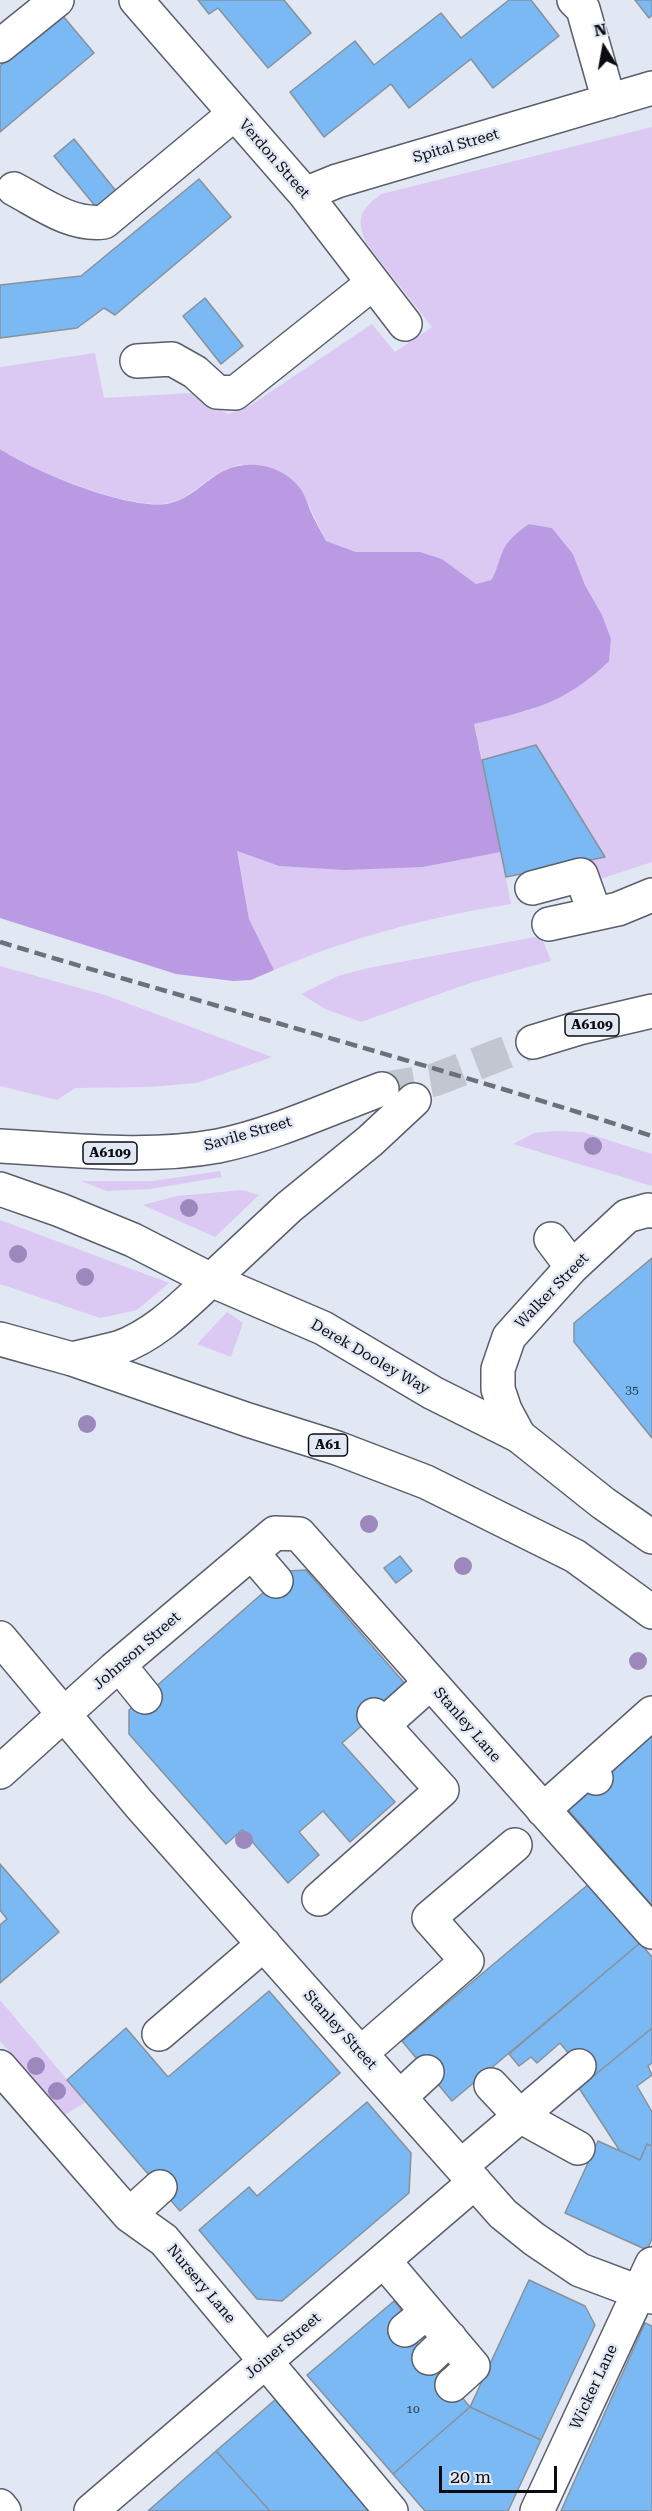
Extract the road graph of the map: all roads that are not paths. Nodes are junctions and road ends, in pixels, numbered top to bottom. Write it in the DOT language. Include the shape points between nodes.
graph roads {
  1 [pos="57,0"];
  2 [pos="136,0"];
  3 [pos="574,0"];
  4 [pos="0,46"];
  5 [pos="652,88"];
  6 [pos="609,101"];
  7 [pos="234,114"];
  8 [pos="14,189"];
  9 [pos="305,194"];
  10 [pos="374,283"];
  11 [pos="405,324"];
  12 [pos="137,361"];
  13 [pos="532,888"];
  14 [pos="652,895"];
  15 [pos="596,915"];
  16 [pos="549,924"];
  17 [pos="652,1011"];
  18 [pos="533,1042"];
  19 [pos="382,1089"];
  20 [pos="414,1100"];
  21 [pos="0,1146"];
  22 [pos="0,1189"];
  23 [pos="652,1211"];
  24 [pos="551,1239"];
  25 [pos="572,1267"];
  26 [pos="211,1280"];
  27 [pos="0,1339"];
  28 [pos="72,1359"];
  29 [pos="519,1436"];
  30 [pos="652,1537"];
  31 [pos="263,1543"];
  32 [pos="276,1581"];
  33 [pos="652,1611"];
  34 [pos="0,1638"];
  35 [pos="119,1665"];
  36 [pos="430,1683"];
  37 [pos="145,1697"];
  38 [pos="652,1713"];
  39 [pos="66,1715"];
  40 [pos="0,1772"];
  41 [pos="543,1810"];
  42 [pos="515,1845"];
  43 [pos="320,1899"];
  44 [pos="652,1932"];
  45 [pos="264,1944"];
  46 [pos="159,2034"];
  47 [pos="361,2053"];
  48 [pos="579,2066"];
  49 [pos="0,2067"];
  50 [pos="427,2072"];
  51 [pos="491,2085"];
  52 [pos="400,2097"];
  53 [pos="520,2116"];
  54 [pos="578,2148"];
  55 [pos="468,2174"];
  56 [pos="160,2187"];
  57 [pos="129,2215"];
  58 [pos="384,2261"];
  59 [pos="647,2284"];
  60 [pos="266,2360"];
  61 [pos="452,2385"];
  62 [pos="550,2500"];
  63 [pos="0,2506"];
  64 [pos="4,2511"];
  65 [pos="91,2511"];
  66 [pos="391,2511"];
  1 -- 4 [label="main road"];
  2 -- 7 [label="main road, Verdon Street"];
  3 -- 6 [label="main road" via="583,9"];
  5 -- 6 [label="main road, Spital Street"];
  6 -- 9 [label="main road, Spital Street"];
  7 -- 8 [label="main road" via="104,222 88,224 66,217"];
  7 -- 9 [label="main road, Verdon Street"];
  9 -- 10 [label="main road, Verdon Street"];
  10 -- 11 [label="main road, Verdon Street"];
  10 -- 12 [label="main road" via="235,393 216,392 195,372 172,359"];
  13 -- 15 [label="main road" via="580,875"];
  14 -- 15 [label="main road"];
  15 -- 16 [label="main road"];
  17 -- 18 [label="main road, A6109"];
  19 -- 21 [label="main road, Savile Street / A6109" via="220,1146 135,1154"];
  20 -- 26 [label="main road"];
  22 -- 26 [label="main road, Derek Dooley Way" via="133,1240"];
  23 -- 25 [label="main road, Walker Street" via="627,1216"];
  24 -- 25 [label="main road"];
  25 -- 29 [label="main road, Walker Street" via="510,1337 498,1369 498,1389"];
  26 -- 28 [label="main road" via="141,1338"];
  26 -- 29 [label="main road, Derek Dooley Way" via="323,1328 433,1393"];
  27 -- 28 [label="main road, A61"];
  28 -- 33 [label="main road, A61" via="426,1482 575,1556"];
  29 -- 30 [label="main road, Derek Dooley Way"];
  31 -- 32 [label="main road"];
  31 -- 35 [label="main road, Johnson Street"];
  31 -- 36 [label="main road, Stanley Lane" via="299,1534"];
  34 -- 39 [label="main road, Stanley Street"];
  35 -- 37 [label="main road"];
  35 -- 39 [label="main road, Johnson Street"];
  36 -- 41 [label="main road, Stanley Lane"];
  36 -- 43 [label="main road" via="378,1720 442,1790"];
  38 -- 41 [label="main road" via="592,1774"];
  39 -- 40 [label="main road, Johnson Street"];
  39 -- 45 [label="main road, Stanley Street" via="138,1804"];
  41 -- 44 [label="main road, Stanley Lane" via="619,1907"];
  42 -- 47 [label="main road" via="429,1918 467,1961"];
  45 -- 46 [label="main road"];
  45 -- 47 [label="main road, Stanley Street" via="315,2022"];
  47 -- 52 [label="main road, Stanley Street"];
  48 -- 53 [label="main road, Joiner Street"];
  49 -- 57 [label="main road, Nursery Lane"];
  50 -- 52 [label="main road"];
  51 -- 53 [label="main road"];
  52 -- 55 [label="main road, Stanley Street"];
  53 -- 54 [label="main road"];
  53 -- 55 [label="main road, Joiner Street"];
  55 -- 58 [label="main road, Joiner Street"];
  55 -- 59 [label="main road, Stanley Street" via="503,2214 580,2270"];
  56 -- 57 [label="main road"];
  57 -- 60 [label="main road, Nursery Lane" via="164,2240"];
  58 -- 60 [label="main road, Joiner Street"];
  58 -- 61 [label="main road" via="416,2321 439,2348 473,2366"];
  59 -- 62 [label="main road, Wicker Lane" via="583,2436"];
  60 -- 65 [label="main road, Joiner Street"];
  60 -- 66 [label="main road, Nursery Lane" via="339,2460"];
  63 -- 64 [label="main road"];
}
